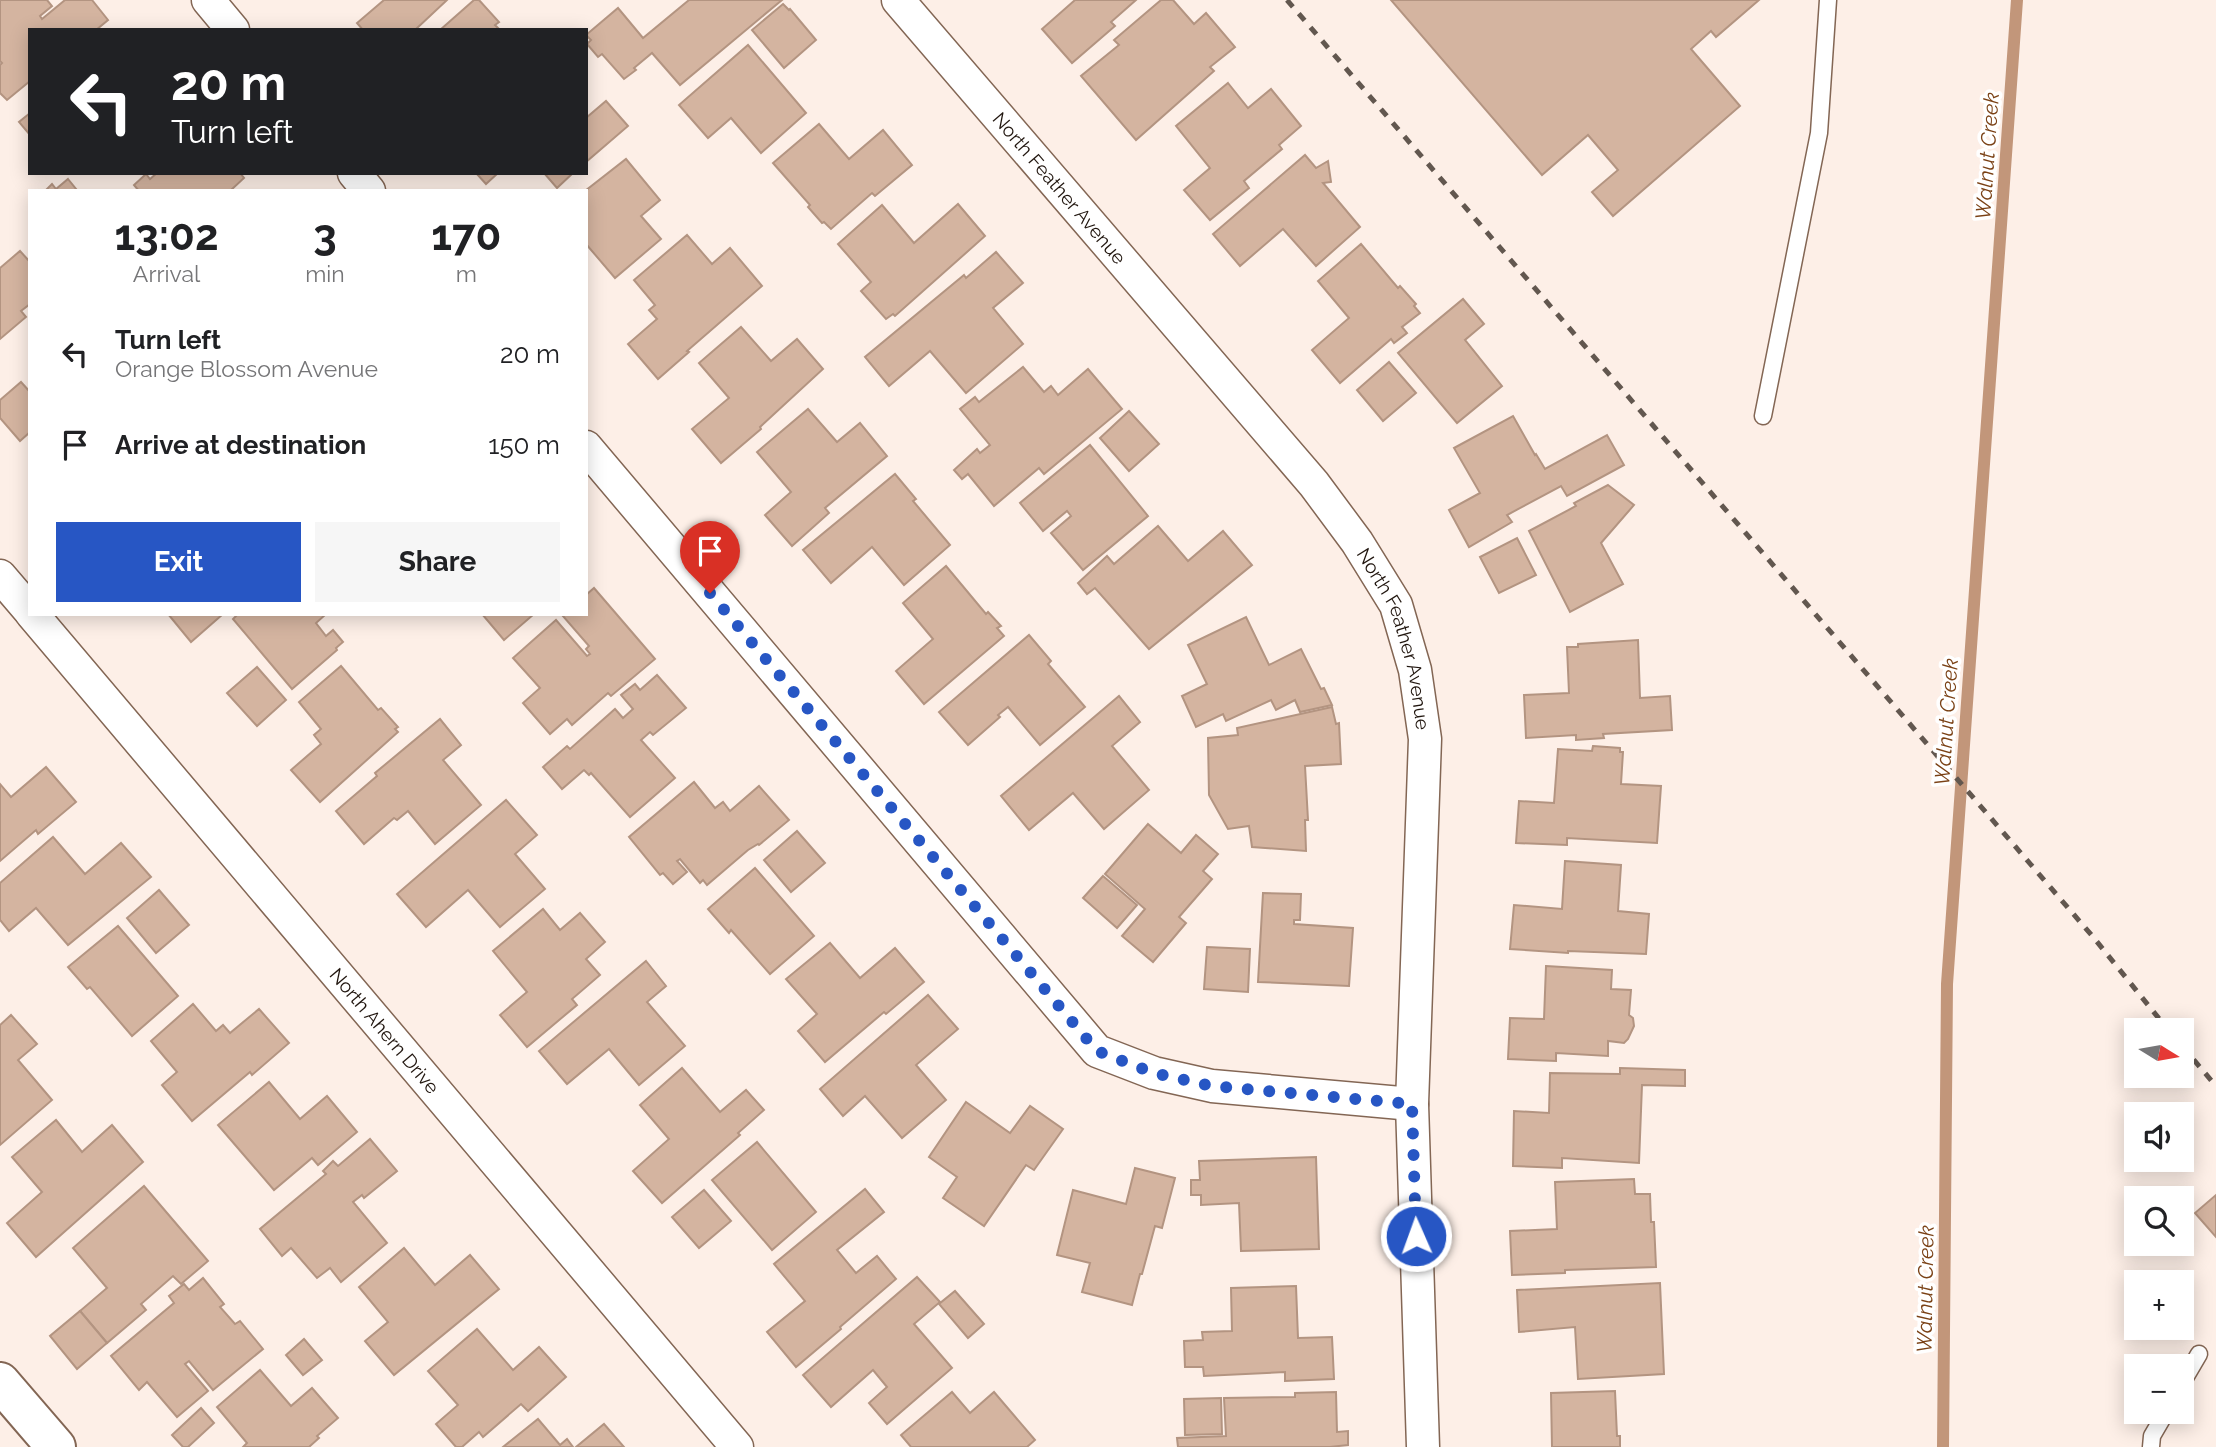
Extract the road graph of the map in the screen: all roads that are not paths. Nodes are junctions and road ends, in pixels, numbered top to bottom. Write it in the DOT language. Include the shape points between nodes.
graph roads {
  1 [pos="208,0"];
  2 [pos="898,0"];
  3 [pos="1828,0"];
  4 [pos="231,28"];
  5 [pos="356,175"];
  6 [pos="367,189"];
  7 [pos="1763,416"];
  8 [pos="588,449"];
  9 [pos="0,576"];
  10 [pos="28,609"];
  11 [pos="34,616"];
  12 [pos="1412,1104"];
  13 [pos="2199,1354"];
  14 [pos="2194,1363"];
  15 [pos="0,1381"];
  16 [pos="2159,1424"];
  17 [pos="55,1447"];
  18 [pos="737,1447"];
  19 [pos="1423,1447"];
  20 [pos="2151,1447"];
  1 -- 4 [label="street"];
  2 -- 12 [label="street, North Feather Avenue" via="1314,484 1396,605 1415,670 1425,738"];
  3 -- 7 [label="lane" via="1819,134"];
  5 -- 6 [label="street"];
  8 -- 12 [label="street" via="1097,1051 1154,1073 1212,1086"];
  9 -- 10 [label="street, North Ahern Drive"];
  11 -- 18 [label="street, North Ahern Drive"];
  12 -- 19 [label="street, North Feather Avenue"];
  13 -- 14 [label="lane"];
  15 -- 17 [label="street"];
  16 -- 20 [label="lane"];
}
